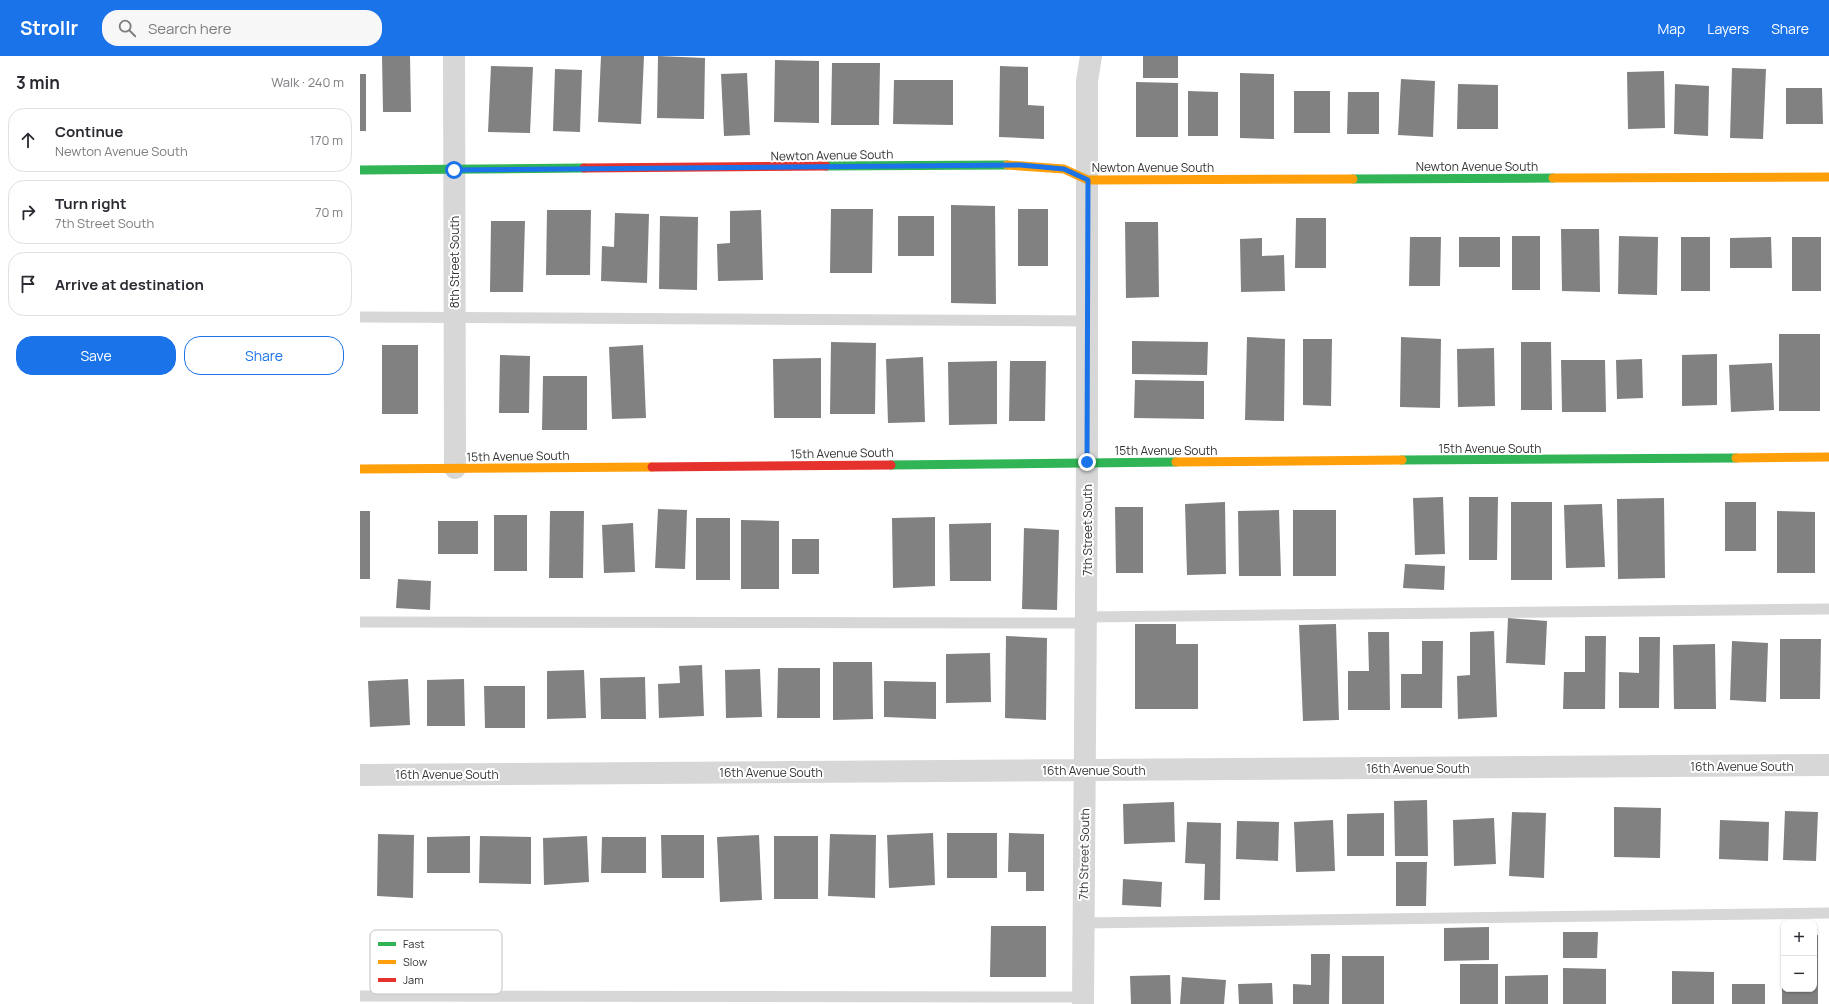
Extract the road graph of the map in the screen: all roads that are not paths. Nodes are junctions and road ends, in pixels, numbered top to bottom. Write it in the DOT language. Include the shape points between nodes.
graph roads {
  1 [pos="454,56"];
  2 [pos="1091,56"];
  3 [pos="360,170"];
  4 [pos="454,170"];
  5 [pos="1829,177"];
  6 [pos="1088,180"];
  7 [pos="454,316"];
  8 [pos="360,317"];
  9 [pos="1087,321"];
  10 [pos="1829,457"];
  11 [pos="1087,462"];
  12 [pos="455,468"];
  13 [pos="360,469"];
  14 [pos="1829,608"];
  15 [pos="1086,620"];
  16 [pos="360,622"];
  17 [pos="1829,766"];
  18 [pos="1085,770"];
  19 [pos="360,775"];
  20 [pos="1829,914"];
  21 [pos="1084,923"];
  22 [pos="360,996"];
  23 [pos="1083,1000"];
  1 -- 4 [label="street, 8th Street South"];
  2 -- 6 [label="street, 7th Street South" via="1087,81"];
  3 -- 4 [label="street, Newton Avenue South"];
  4 -- 6 [label="street, Newton Avenue South" via="1020,165 1064,169"];
  4 -- 7 [label="street, 8th Street South"];
  5 -- 6 [label="street, Newton Avenue South"];
  6 -- 9 [label="street, 7th Street South"];
  7 -- 8 [label="lane"];
  7 -- 9 [label="lane"];
  7 -- 12 [label="street, 8th Street South"];
  9 -- 11 [label="street, 7th Street South"];
  10 -- 11 [label="street, 15th Avenue South"];
  11 -- 12 [label="street, 15th Avenue South"];
  11 -- 15 [label="street, 7th Street South"];
  12 -- 13 [label="street, 15th Avenue South"];
  14 -- 15 [label="lane"];
  15 -- 16 [label="lane"];
  15 -- 18 [label="street, 7th Street South"];
  17 -- 18 [label="street, 16th Avenue South"];
  18 -- 19 [label="street, 16th Avenue South"];
  18 -- 21 [label="street, 7th Street South"];
  20 -- 21 [label="lane"];
  21 -- 23 [label="street, 7th Street South"];
  22 -- 23 [label="lane"];
}
